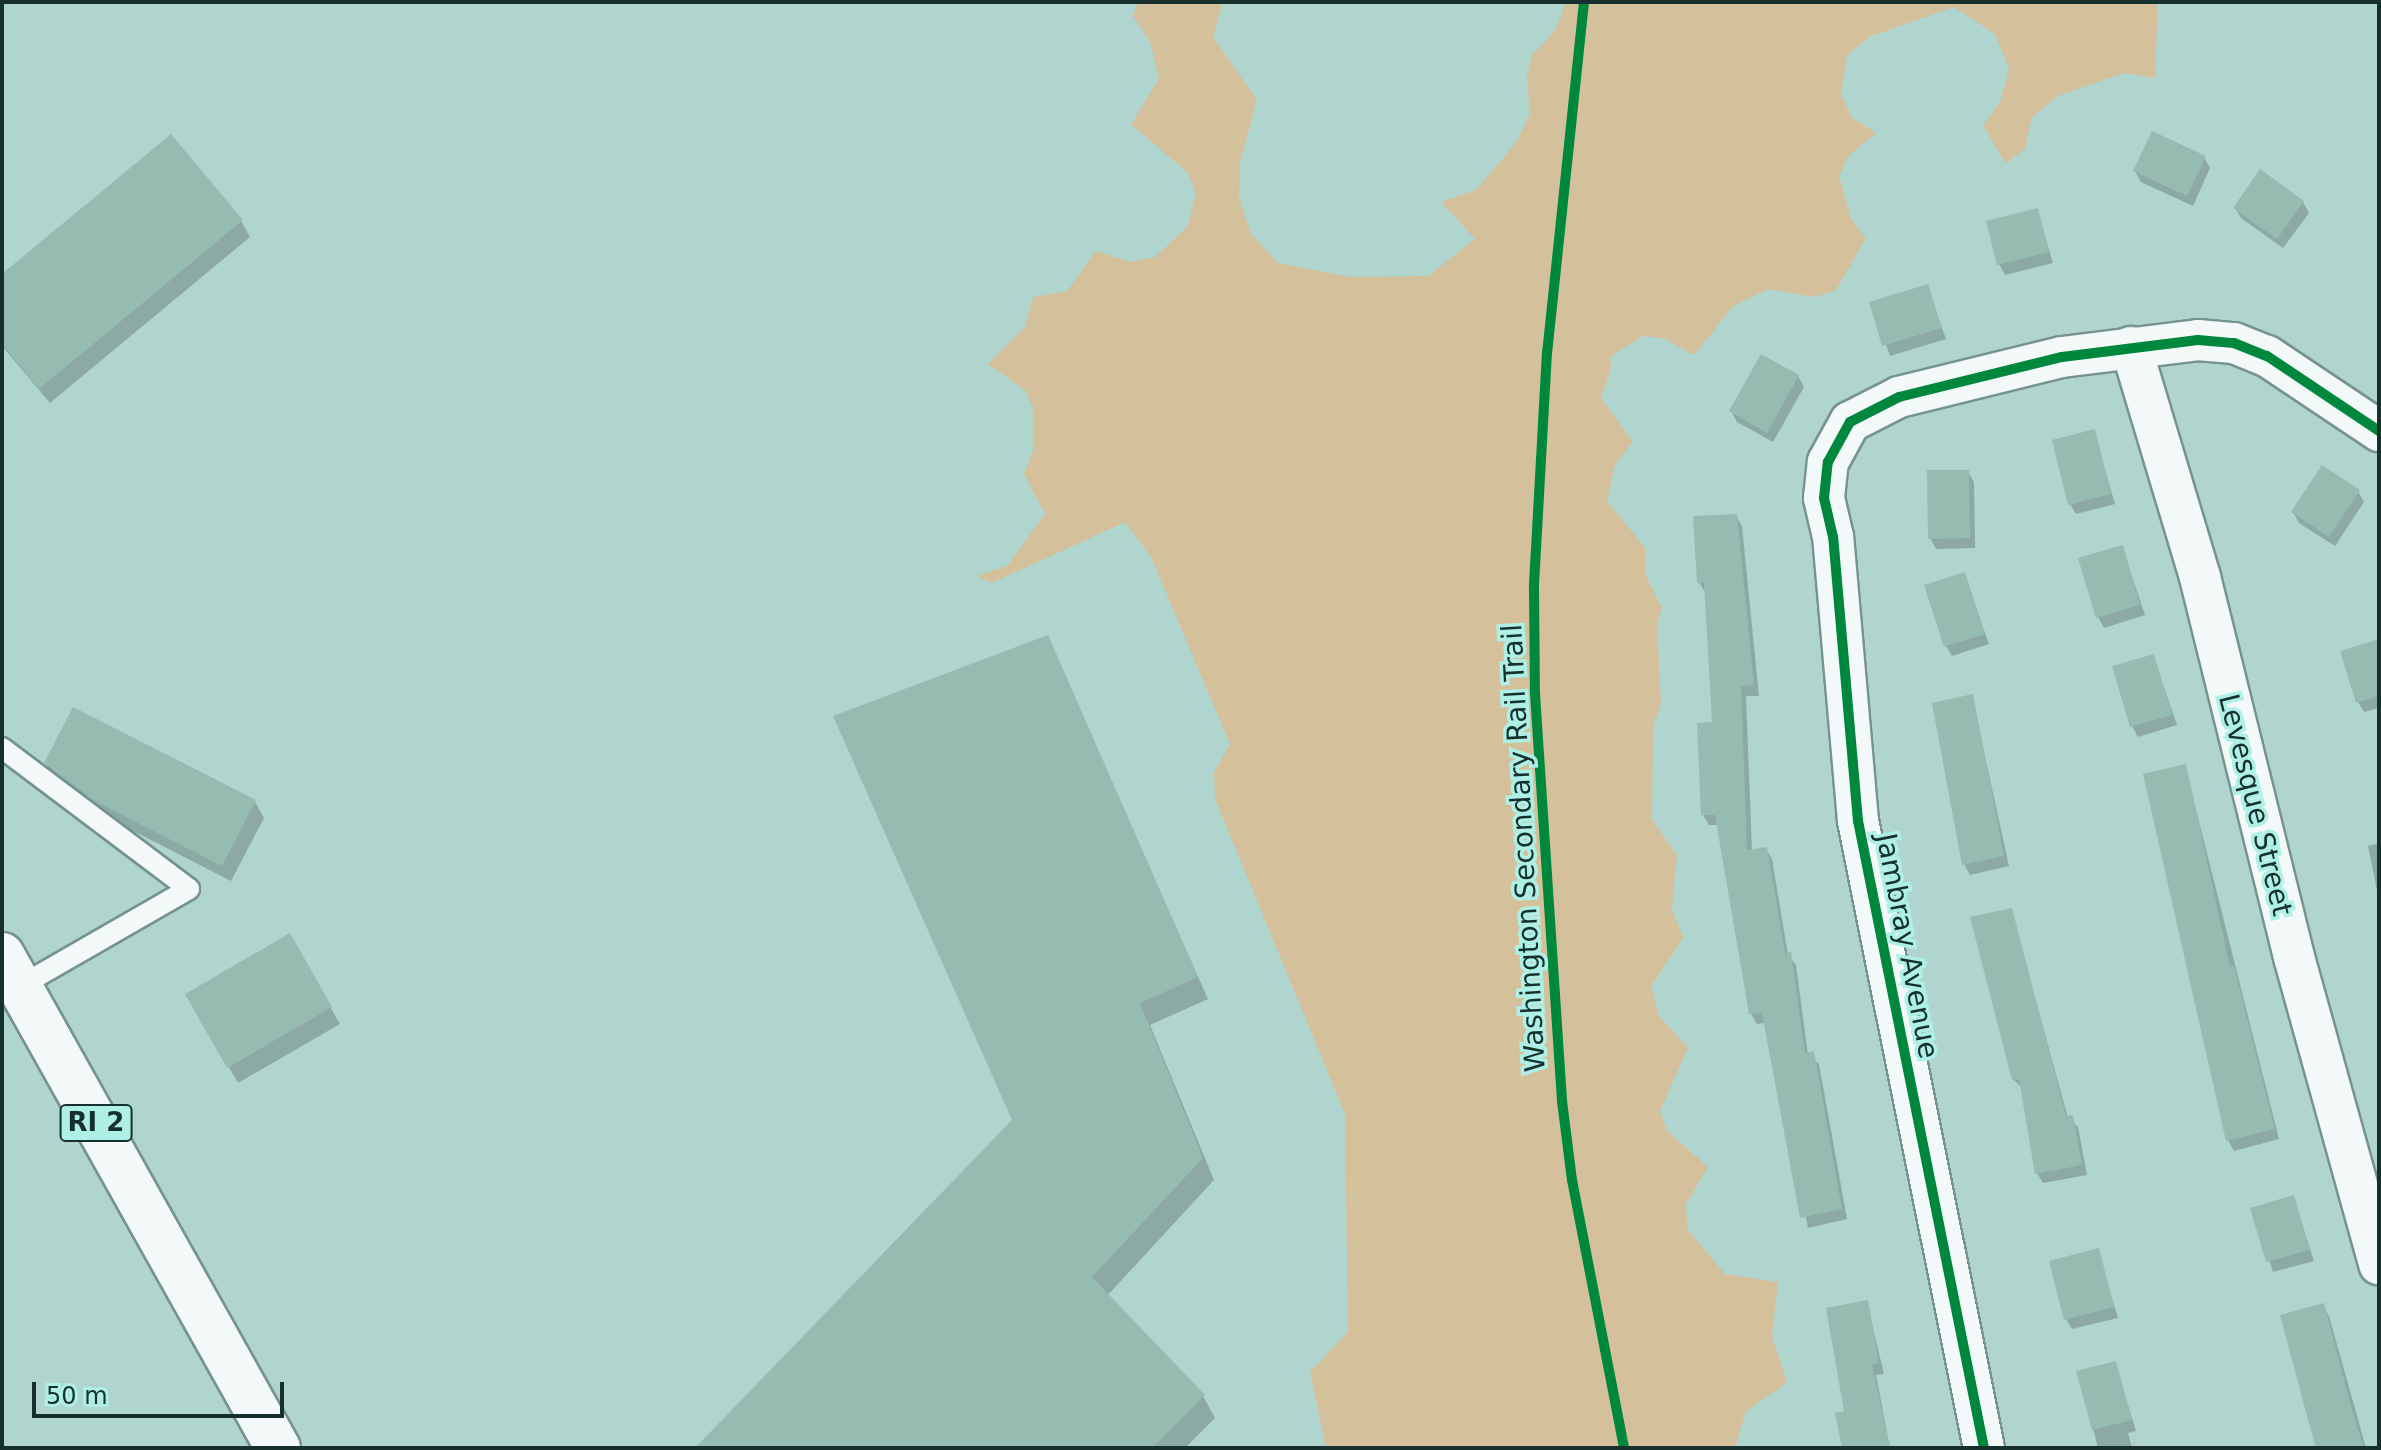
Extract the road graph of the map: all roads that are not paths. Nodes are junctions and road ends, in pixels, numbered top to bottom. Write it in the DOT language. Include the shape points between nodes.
graph roads {
  1 [pos="2131,347"];
  2 [pos="2379,431"];
  3 [pos="2,748"];
  4 [pos="11,971"];
  5 [pos="2379,1264"];
  6 [pos="278,1448"];
  7 [pos="1984,1448"];
  1 -- 2 [label="street" via="2198,340 2234,343 2267,356"];
  1 -- 5 [label="street, Levesque Street" via="2200,577 2294,957"];
  1 -- 7 [label="street, Jambray Avenue" via="2062,357 1899,397 1863,412 1833,449 1824,489 1833,537 1858,821"];
  3 -- 4 [label="lane" via="189,889"];
  4 -- 6 [label="main road, RI 2"];
}
